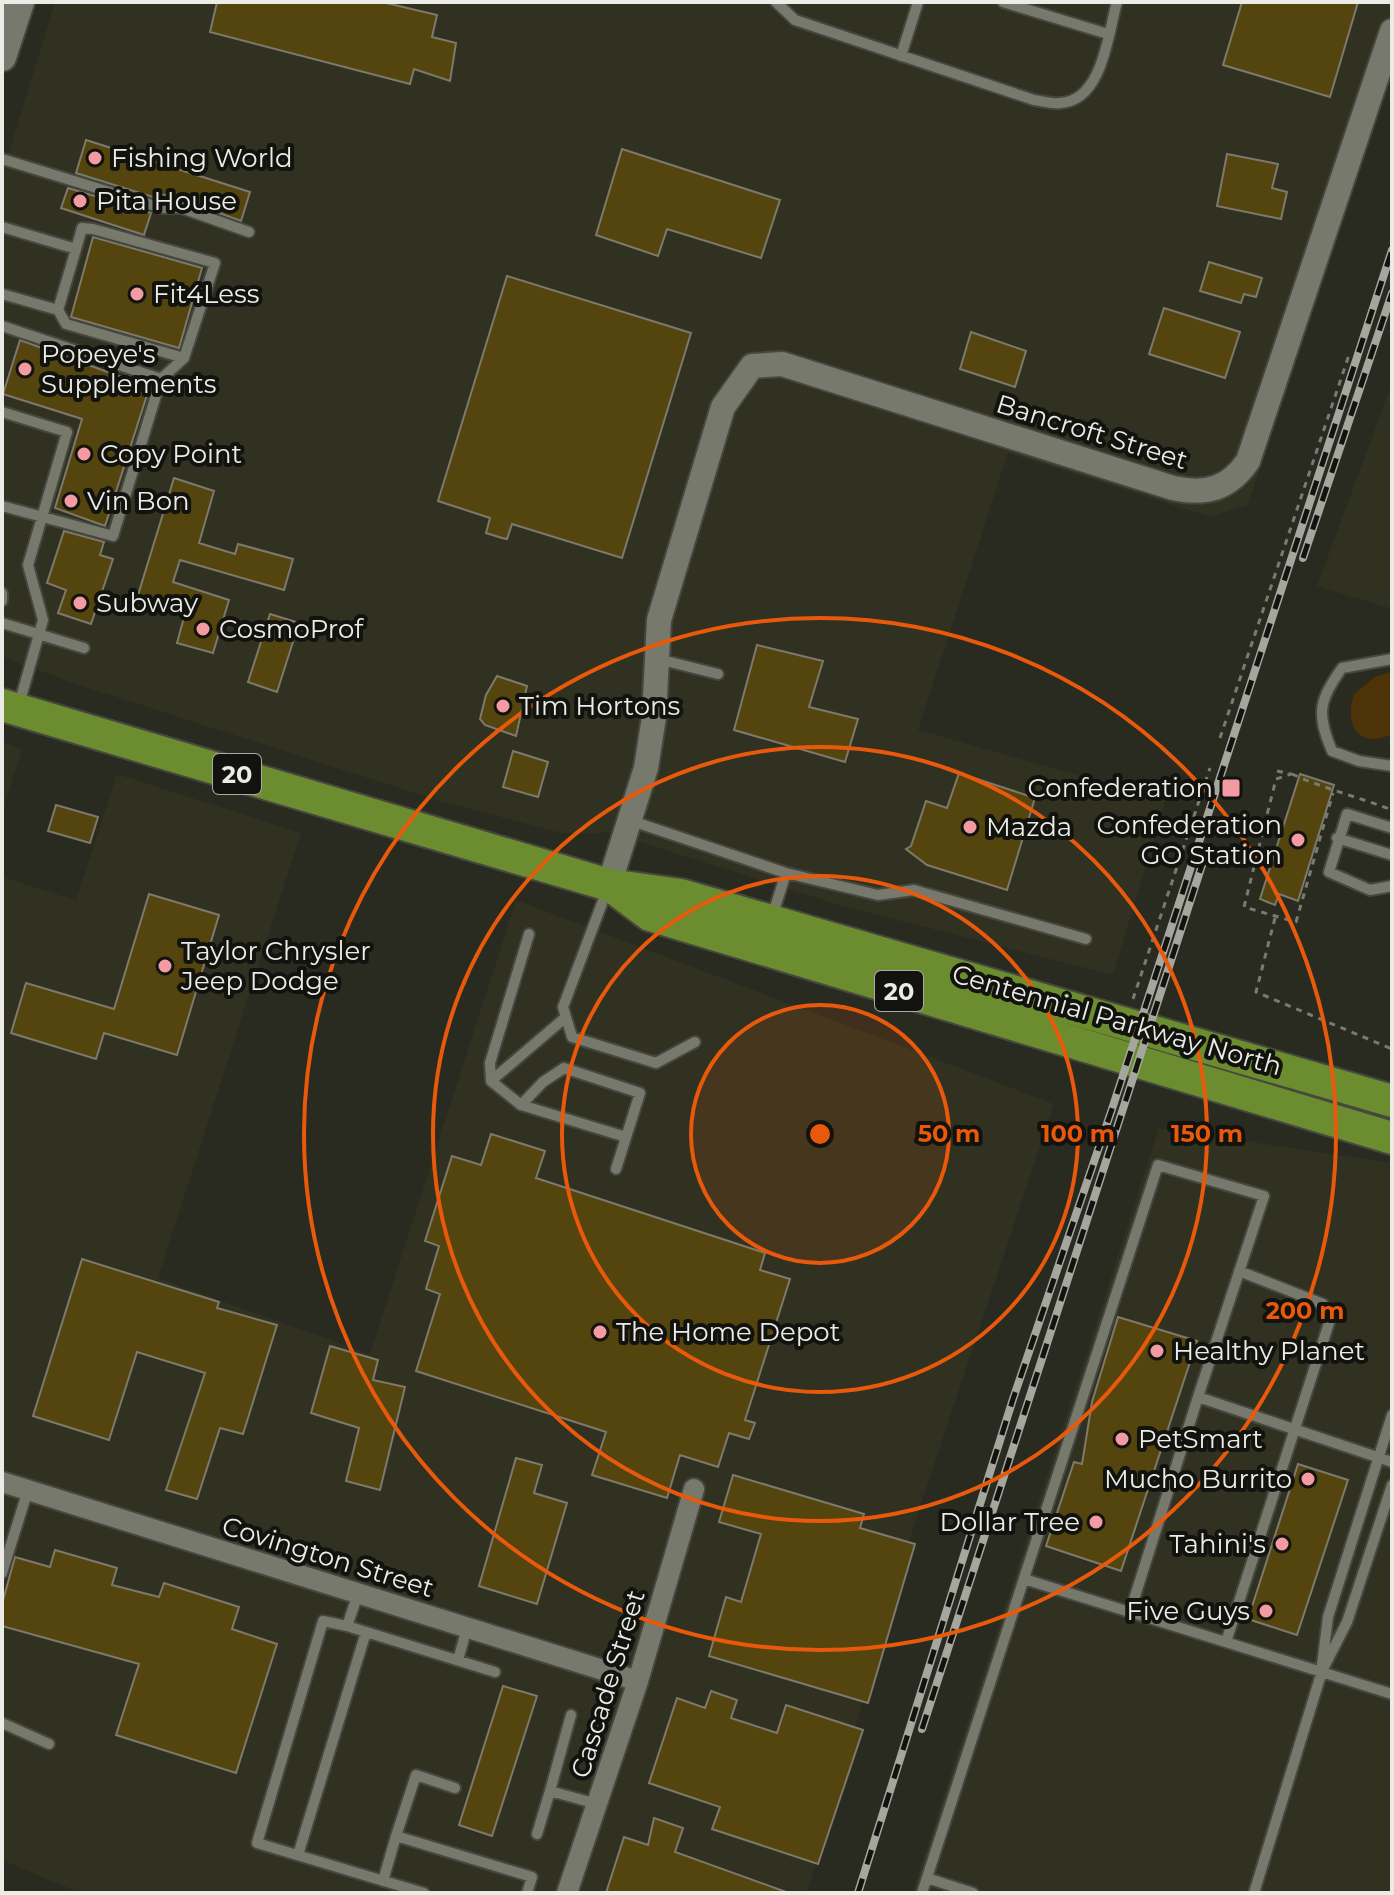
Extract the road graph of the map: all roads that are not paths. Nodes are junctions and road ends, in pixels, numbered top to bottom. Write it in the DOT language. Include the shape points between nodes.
graph roads {
  1 [pos="776,2"];
  2 [pos="1003,2"];
  3 [pos="1117,2"];
  4 [pos="917,7"];
  5 [pos="12,10"];
  6 [pos="1392,31"];
  7 [pos="1108,34"];
  8 [pos="901,56"];
  9 [pos="2,57"];
  10 [pos="2,159"];
  11 [pos="2,227"];
  12 [pos="249,232"];
  13 [pos="76,249"];
  14 [pos="2,294"];
  15 [pos="58,310"];
  16 [pos="2,326"];
  17 [pos="184,358"];
  18 [pos="161,379"];
  19 [pos="2,412"];
  20 [pos="2,506"];
  21 [pos="42,519"];
  22 [pos="2,593"];
  23 [pos="2,601"];
  24 [pos="2,623"];
  25 [pos="39,634"];
  26 [pos="84,648"];
  27 [pos="657,659"];
  28 [pos="1392,659"];
  29 [pos="718,674"];
  30 [pos="10,707"];
  31 [pos="1392,766"];
  32 [pos="632,821"];
  33 [pos="1392,828"];
  34 [pos="1337,838"];
  35 [pos="1392,855"];
  36 [pos="786,873"];
  37 [pos="609,885"];
  38 [pos="1392,886"];
  39 [pos="771,921"];
  40 [pos="529,934"];
  41 [pos="1086,939"];
  42 [pos="566,1017"];
  43 [pos="695,1042"];
  44 [pos="491,1081"];
  45 [pos="1392,1101"];
  46 [pos="521,1105"];
  47 [pos="626,1137"];
  48 [pos="1392,1138"];
  49 [pos="616,1169"];
  50 [pos="1239,1271"];
  51 [pos="1198,1397"];
  52 [pos="1392,1415"];
  53 [pos="1292,1429"];
  54 [pos="1379,1457"];
  55 [pos="1392,1462"];
  56 [pos="2,1482"];
  57 [pos="1392,1485"];
  58 [pos="694,1489"];
  59 [pos="28,1490"];
  60 [pos="2,1573"];
  61 [pos="1024,1579"];
  62 [pos="358,1594"];
  63 [pos="1130,1612"];
  64 [pos="347,1626"];
  65 [pos="467,1628"];
  66 [pos="366,1632"];
  67 [pos="1226,1642"];
  68 [pos="458,1660"];
  69 [pos="1322,1671"];
  70 [pos="495,1672"];
  71 [pos="638,1681"];
  72 [pos="1392,1694"];
  73 [pos="571,1715"];
  74 [pos="2,1723"];
  75 [pos="49,1744"];
  76 [pos="455,1788"];
  77 [pos="550,1791"];
  78 [pos="597,1804"];
  79 [pos="537,1834"];
  80 [pos="396,1836"];
  81 [pos="298,1855"];
  82 [pos="927,1878"];
  83 [pos="383,1881"];
  84 [pos="424,1893"];
  85 [pos="527,1893"];
  86 [pos="567,1893"];
  87 [pos="922,1893"];
  88 [pos="973,1893"];
  89 [pos="1254,1893"];
  1 -- 8 [label="lane" via="795,20"];
  2 -- 7 [label="lane"];
  3 -- 7 [label="lane"];
  4 -- 8 [label="lane"];
  5 -- 9 [label="main road"];
  6 -- 27 [label="street, Bancroft Street" via="1248,461 1236,479 1220,488 1173,488 782,364 752,366 723,407 659,620"];
  7 -- 8 [label="lane" via="1091,84 1078,97 1061,103 1034,100"];
  10 -- 12 [label="lane"];
  11 -- 13 [label="lane"];
  13 -- 15 [label="lane"];
  13 -- 17 [label="lane" via="82,228 93,229 215,263"];
  14 -- 15 [label="lane"];
  15 -- 17 [label="lane" via="66,324"];
  16 -- 18 [label="lane"];
  17 -- 18 [label="lane"];
  18 -- 21 [label="lane" via="113,536"];
  19 -- 21 [label="lane" via="67,432"];
  20 -- 21 [label="lane"];
  21 -- 25 [label="lane" via="28,565 43,620"];
  22 -- 23 [label="lane"];
  24 -- 25 [label="lane"];
  25 -- 26 [label="lane"];
  25 -- 30 [label="lane"];
  27 -- 29 [label="lane"];
  27 -- 32 [label="street" via="648,756"];
  28 -- 31 [label="lane" via="1342,668 1322,697 1322,727 1332,751"];
  30 -- 37 [label="main road, Centennial Parkway North / 20"];
  32 -- 36 [label="lane"];
  32 -- 37 [label="street"];
  33 -- 34 [label="lane" via="1347,814"];
  34 -- 35 [label="lane"];
  34 -- 38 [label="lane" via="1329,872 1370,890"];
  36 -- 39 [label="lane"];
  36 -- 41 [label="lane" via="878,895 914,890"];
  37 -- 39 [label="main road, Centennial Parkway North / 20" via="658,889"];
  37 -- 42 [label="lane" via="563,1007"];
  37 -- 48 [label="main road, Centennial Parkway North / 20" via="650,915"];
  39 -- 45 [label="main road, Centennial Parkway North / 20"];
  40 -- 44 [label="lane" via="490,1063"];
  42 -- 43 [label="lane" via="572,1037 656,1063"];
  42 -- 44 [label="lane"];
  44 -- 46 [label="lane"];
  46 -- 47 [label="lane"];
  46 -- 47 [label="lane" via="564,1068 640,1093"];
  47 -- 49 [label="lane"];
  50 -- 51 [label="lane"];
  50 -- 53 [label="lane" via="1323,1304 1329,1323"];
  50 -- 61 [label="lane" via="1264,1196 1158,1165"];
  51 -- 53 [label="lane"];
  51 -- 63 [label="lane"];
  52 -- 54 [label="lane"];
  53 -- 54 [label="lane"];
  53 -- 67 [label="lane"];
  54 -- 55 [label="lane"];
  54 -- 69 [label="lane" via="1328,1617"];
  56 -- 59 [label="street, Covington Street"];
  57 -- 69 [label="lane" via="1347,1622"];
  58 -- 71 [label="street, Cascade Street"];
  59 -- 60 [label="lane"];
  59 -- 62 [label="street, Covington Street"];
  61 -- 63 [label="lane"];
  61 -- 82 [label="lane"];
  62 -- 64 [label="lane"];
  62 -- 65 [label="street, Covington Street"];
  63 -- 67 [label="lane"];
  64 -- 66 [label="lane"];
  64 -- 81 [label="lane" via="323,1621 257,1843"];
  65 -- 68 [label="lane"];
  65 -- 71 [label="street, Covington Street"];
  66 -- 68 [label="lane"];
  66 -- 81 [label="lane"];
  67 -- 69 [label="lane"];
  68 -- 70 [label="lane"];
  69 -- 72 [label="lane"];
  69 -- 89 [label="lane"];
  71 -- 78 [label="street, Cascade Street"];
  73 -- 77 [label="lane"];
  74 -- 75 [label="lane"];
  76 -- 80 [label="lane" via="416,1775"];
  77 -- 78 [label="lane"];
  77 -- 79 [label="lane"];
  78 -- 86 [label="street, Cascade Street"];
  80 -- 83 [label="lane"];
  80 -- 85 [label="lane" via="532,1877"];
  81 -- 83 [label="lane"];
  82 -- 87 [label="lane"];
  82 -- 88 [label="lane"];
  83 -- 84 [label="lane"];
}
